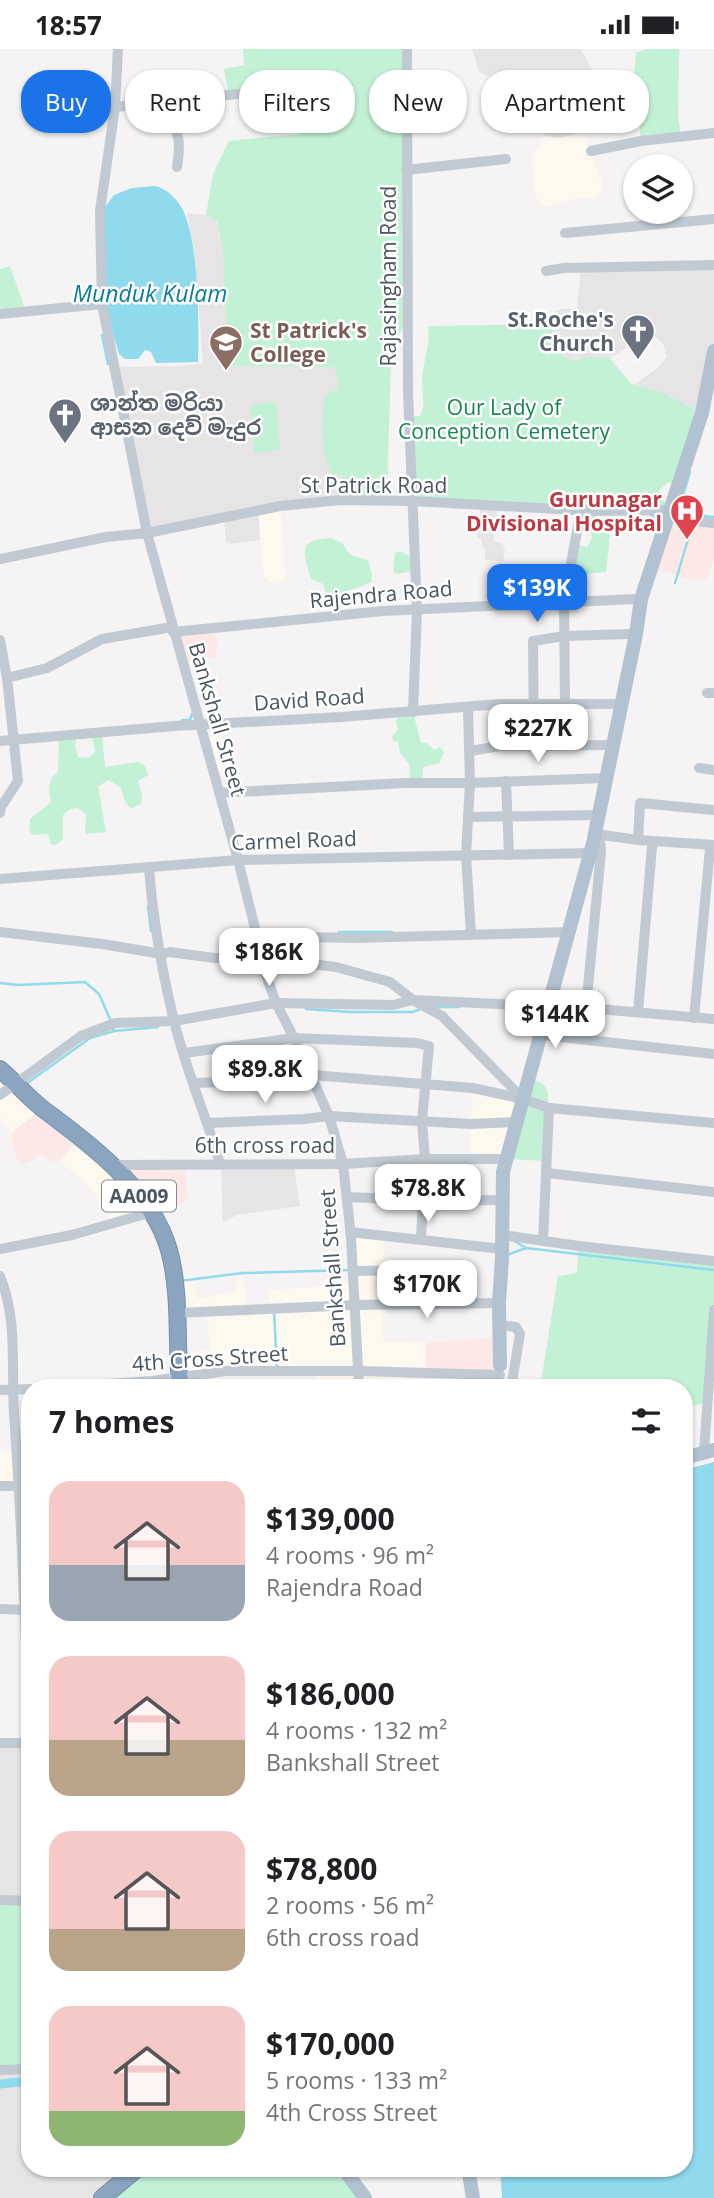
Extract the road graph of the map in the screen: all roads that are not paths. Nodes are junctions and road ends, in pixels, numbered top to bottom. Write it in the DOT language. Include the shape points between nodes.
graph roads {
  1 [pos="118,49"];
  2 [pos="407,49"];
  3 [pos="125,106"];
  4 [pos="115,107"];
  5 [pos="176,133"];
  6 [pos="714,133"];
  7 [pos="591,151"];
  8 [pos="506,159"];
  9 [pos="177,167"];
  10 [pos="407,170"];
  11 [pos="714,219"];
  12 [pos="565,233"];
  13 [pos="714,265"];
  14 [pos="546,271"];
  15 [pos="102,304"];
  16 [pos="0,314"];
  17 [pos="714,351"];
  18 [pos="708,413"];
  19 [pos="412,501"];
  20 [pos="580,510"];
  21 [pos="670,510"];
  22 [pos="714,523"];
  23 [pos="147,533"];
  24 [pos="0,559"];
  25 [pos="635,599"];
  26 [pos="565,601"];
  27 [pos="417,610"];
  28 [pos="172,629"];
  29 [pos="630,634"];
  30 [pos="564,636"];
  31 [pos="0,640"];
  32 [pos="7,678"];
  33 [pos="565,703"];
  34 [pos="533,704"];
  35 [pos="621,704"];
  36 [pos="468,708"];
  37 [pos="412,712"];
  38 [pos="200,725"];
  39 [pos="13,740"];
  40 [pos="0,741"];
  41 [pos="613,745"];
  42 [pos="534,747"];
  43 [pos="470,751"];
  44 [pos="699,768"];
  45 [pos="714,770"];
  46 [pos="607,778"];
  47 [pos="506,781"];
  48 [pos="466,783"];
  49 [pos="219,793"];
  50 [pos="714,810"];
  51 [pos="0,813"];
  52 [pos="600,815"];
  53 [pos="468,817"];
  54 [pos="508,818"];
  55 [pos="638,840"];
  56 [pos="593,842"];
  57 [pos="652,847"];
  58 [pos="712,847"];
  59 [pos="466,855"];
  60 [pos="509,855"];
  61 [pos="238,860"];
  62 [pos="149,868"];
  63 [pos="0,879"];
  64 [pos="0,932"];
  65 [pos="569,932"];
  66 [pos="471,935"];
  67 [pos="257,936"];
  68 [pos="162,954"];
  69 [pos="260,958"];
  70 [pos="413,1000"];
  71 [pos="276,1003"];
  72 [pos="550,1007"];
  73 [pos="586,1008"];
  74 [pos="638,1012"];
  75 [pos="694,1018"];
  76 [pos="714,1019"];
  77 [pos="174,1021"];
  78 [pos="542,1035"];
  79 [pos="294,1038"];
  80 [pos="184,1053"];
  81 [pos="714,1054"];
  82 [pos="0,1069"];
  83 [pos="312,1075"];
  84 [pos="194,1083"];
  85 [pos="17,1084"];
  86 [pos="425,1084"];
  87 [pos="0,1094"];
  88 [pos="523,1099"];
  89 [pos="549,1108"];
  90 [pos="329,1116"];
  91 [pos="422,1121"];
  92 [pos="517,1122"];
  93 [pos="208,1123"];
  94 [pos="714,1123"];
  95 [pos="501,1159"];
  96 [pos="425,1160"];
  97 [pos="220,1164"];
  98 [pos="343,1164"];
  99 [pos="112,1165"];
  100 [pos="547,1173"];
  101 [pos="714,1192"];
  102 [pos="346,1197"];
  103 [pos="499,1200"];
  104 [pos="424,1201"];
  105 [pos="152,1212"];
  106 [pos="350,1232"];
  107 [pos="421,1239"];
  108 [pos="543,1240"];
  109 [pos="0,1249"];
  110 [pos="502,1249"];
  111 [pos="714,1261"];
  112 [pos="433,1269"];
  113 [pos="353,1271"];
  114 [pos="0,1276"];
  115 [pos="499,1303"];
  116 [pos="355,1305"];
  117 [pos="714,1310"];
  118 [pos="176,1313"];
  119 [pos="500,1325"];
  120 [pos="359,1371"];
  121 [pos="501,1378"];
  122 [pos="179,1379"];
  123 [pos="192,1379"];
  124 [pos="359,1379"];
  125 [pos="13,1389"];
  126 [pos="21,1389"];
  127 [pos="0,1390"];
  128 [pos="709,1451"];
  129 [pos="21,1460"];
  130 [pos="0,1486"];
  131 [pos="21,1486"];
  132 [pos="0,1609"];
  133 [pos="21,1610"];
  134 [pos="0,1743"];
  135 [pos="21,1744"];
  136 [pos="0,1900"];
  137 [pos="21,1901"];
  138 [pos="21,2069"];
  139 [pos="0,2070"];
  140 [pos="127,2177"];
  141 [pos="350,2177"];
  142 [pos="470,2177"];
  143 [pos="102,2198"];
  144 [pos="365,2198"];
  145 [pos="473,2198"];
  1 -- 4 [label="street, Bankshall Street"];
  2 -- 10 [label="street, Rajasingham Road"];
  3 -- 4 [label="street"];
  4 -- 15 [label="street, Bankshall Street" via="100,211"];
  5 -- 9 [label="street"];
  6 -- 7 [label="street"];
  8 -- 10 [label="street"];
  10 -- 19 [label="street, Rajasingham Road"];
  11 -- 12 [label="street"];
  13 -- 14 [label="street"];
  15 -- 16 [label="street"];
  15 -- 23 [label="street, Bankshall Street"];
  17 -- 18 [label="main road"];
  18 -- 21 [label="main road"];
  19 -- 20 [label="street, St Patrick Road"];
  19 -- 23 [label="street, St Patrick Road" via="341,500 280,506"];
  19 -- 27 [label="street, Rajasingham Road"];
  20 -- 21 [label="street, St Patrick Road"];
  20 -- 26 [label="street"];
  21 -- 22 [label="street" via="681,510 694,521"];
  21 -- 35 [label="main road" via="641,599"];
  23 -- 24 [label="street, St Patrick Road"];
  23 -- 28 [label="street, Bankshall Street"];
  25 -- 26 [label="street, Rajendra Road"];
  26 -- 27 [label="street, Rajendra Road"];
  26 -- 30 [label="street"];
  27 -- 28 [label="street, Rajendra Road"];
  27 -- 37 [label="street, Rajasingham Road"];
  28 -- 32 [label="street, Rajendra Road" via="102,639 47,668"];
  28 -- 38 [label="street, Bankshall Street"];
  29 -- 30 [label="street"];
  30 -- 33 [label="street"];
  30 -- 34 [label="street" via="533,641"];
  31 -- 32 [label="street"];
  32 -- 39 [label="street"];
  33 -- 34 [label="street, David Road"];
  33 -- 35 [label="street, David Road"];
  34 -- 36 [label="street, David Road"];
  34 -- 42 [label="street"];
  35 -- 41 [label="main road"];
  36 -- 37 [label="street, David Road"];
  36 -- 43 [label="street"];
  37 -- 38 [label="street, David Road"];
  38 -- 39 [label="street, David Road"];
  38 -- 49 [label="street, Bankshall Street"];
  39 -- 40 [label="street, David Road"];
  39 -- 51 [label="street" via="18,781"];
  41 -- 42 [label="street"];
  41 -- 46 [label="main road"];
  42 -- 43 [label="street"];
  43 -- 48 [label="street"];
  44 -- 45 [label="street"];
  46 -- 47 [label="street"];
  46 -- 52 [label="main road"];
  47 -- 48 [label="street"];
  47 -- 54 [label="street"];
  48 -- 49 [label="street"];
  48 -- 53 [label="street"];
  49 -- 61 [label="street, Bankshall Street"];
  50 -- 55 [label="street" via="640,803"];
  52 -- 54 [label="street"];
  52 -- 56 [label="main road"];
  53 -- 54 [label="street"];
  53 -- 59 [label="street"];
  54 -- 60 [label="street"];
  55 -- 56 [label="street, Carmel Road"];
  55 -- 58 [label="street, Carmel Road"];
  56 -- 60 [label="street, Carmel Road"];
  56 -- 65 [label="main road"];
  56 -- 73 [label="street" via="600,841 601,852"];
  57 -- 74 [label="street"];
  58 -- 75 [label="street"];
  59 -- 60 [label="street, Carmel Road"];
  59 -- 61 [label="street, Carmel Road"];
  59 -- 66 [label="street"];
  61 -- 62 [label="street, Carmel Road"];
  61 -- 67 [label="street, Bankshall Street"];
  62 -- 63 [label="street, Carmel Road"];
  62 -- 68 [label="street"];
  64 -- 68 [label="street"];
  65 -- 66 [label="street"];
  65 -- 72 [label="main road"];
  66 -- 67 [label="street"];
  67 -- 69 [label="street, Bankshall Street"];
  68 -- 69 [label="street"];
  68 -- 77 [label="street"];
  69 -- 70 [label="street" via="336,967 390,982"];
  69 -- 71 [label="street, Bankshall Street"];
  70 -- 71 [label="street" via="393,1005"];
  70 -- 72 [label="street"];
  70 -- 88 [label="street" via="442,1016"];
  71 -- 77 [label="street"];
  71 -- 79 [label="street, Bankshall Street"];
  72 -- 73 [label="street"];
  72 -- 78 [label="main road"];
  73 -- 74 [label="street"];
  74 -- 75 [label="street"];
  75 -- 76 [label="street"];
  77 -- 80 [label="street"];
  77 -- 85 [label="street" via="115,1023 81,1036"];
  78 -- 81 [label="street"];
  78 -- 88 [label="main road"];
  79 -- 80 [label="street"];
  79 -- 83 [label="street, Bankshall Street"];
  79 -- 86 [label="street" via="429,1046"];
  80 -- 84 [label="street"];
  82 -- 85 [label="highway, AA009"];
  83 -- 84 [label="street"];
  83 -- 86 [label="street"];
  83 -- 90 [label="street, Bankshall Street"];
  84 -- 93 [label="street"];
  85 -- 87 [label="street"];
  85 -- 99 [label="highway, AA009"];
  86 -- 88 [label="street"];
  86 -- 91 [label="street"];
  88 -- 89 [label="street"];
  88 -- 92 [label="main road"];
  89 -- 94 [label="street"];
  89 -- 100 [label="street"];
  90 -- 91 [label="street"];
  90 -- 93 [label="street"];
  90 -- 98 [label="street, Bankshall Street"];
  91 -- 92 [label="street"];
  91 -- 96 [label="street"];
  92 -- 103 [label="main road"];
  93 -- 97 [label="street"];
  95 -- 96 [label="street, 6th cross road"];
  96 -- 98 [label="street, 6th cross road"];
  96 -- 104 [label="street"];
  97 -- 98 [label="street, 6th cross road"];
  97 -- 99 [label="street, 6th cross road"];
  98 -- 102 [label="street, Bankshall Street"];
  99 -- 105 [label="highway, AA009"];
  100 -- 101 [label="street"];
  100 -- 108 [label="street"];
  102 -- 104 [label="street"];
  102 -- 106 [label="street, Bankshall Street"];
  103 -- 104 [label="street"];
  103 -- 110 [label="main road"];
  104 -- 107 [label="street"];
  105 -- 109 [label="street"];
  105 -- 118 [label="highway, AA009" via="169,1251"];
  106 -- 107 [label="street"];
  106 -- 113 [label="street, Bankshall Street"];
  107 -- 110 [label="street"];
  108 -- 110 [label="street"];
  108 -- 111 [label="street"];
  110 -- 115 [label="main road"];
  112 -- 113 [label="street"];
  113 -- 116 [label="street, Bankshall Street"];
  114 -- 125 [label="street" via="11,1313"];
  115 -- 116 [label="street"];
  115 -- 119 [label="main road"];
  116 -- 118 [label="street"];
  116 -- 120 [label="street, Bankshall Street"];
  117 -- 128 [label="street" via="704,1424"];
  118 -- 122 [label="highway, AA009"];
  119 -- 121 [label="main road"];
  119 -- 121 [label="street" via="516,1327 520,1334"];
  120 -- 121 [label="street, 4th Cross Street"];
  120 -- 123 [label="street, 4th Cross Street" via="226,1371"];
  120 -- 124 [label="street, Bankshall Street"];
  125 -- 126 [label="street"];
  125 -- 127 [label="street"];
  125 -- 129 [label="street"];
  130 -- 131 [label="street"];
  132 -- 133 [label="street"];
  134 -- 135 [label="street"];
  136 -- 137 [label="street"];
  138 -- 139 [label="street"];
  140 -- 143 [label="highway"];
  141 -- 144 [label="main road"];
  142 -- 145 [label="main road"];
}
